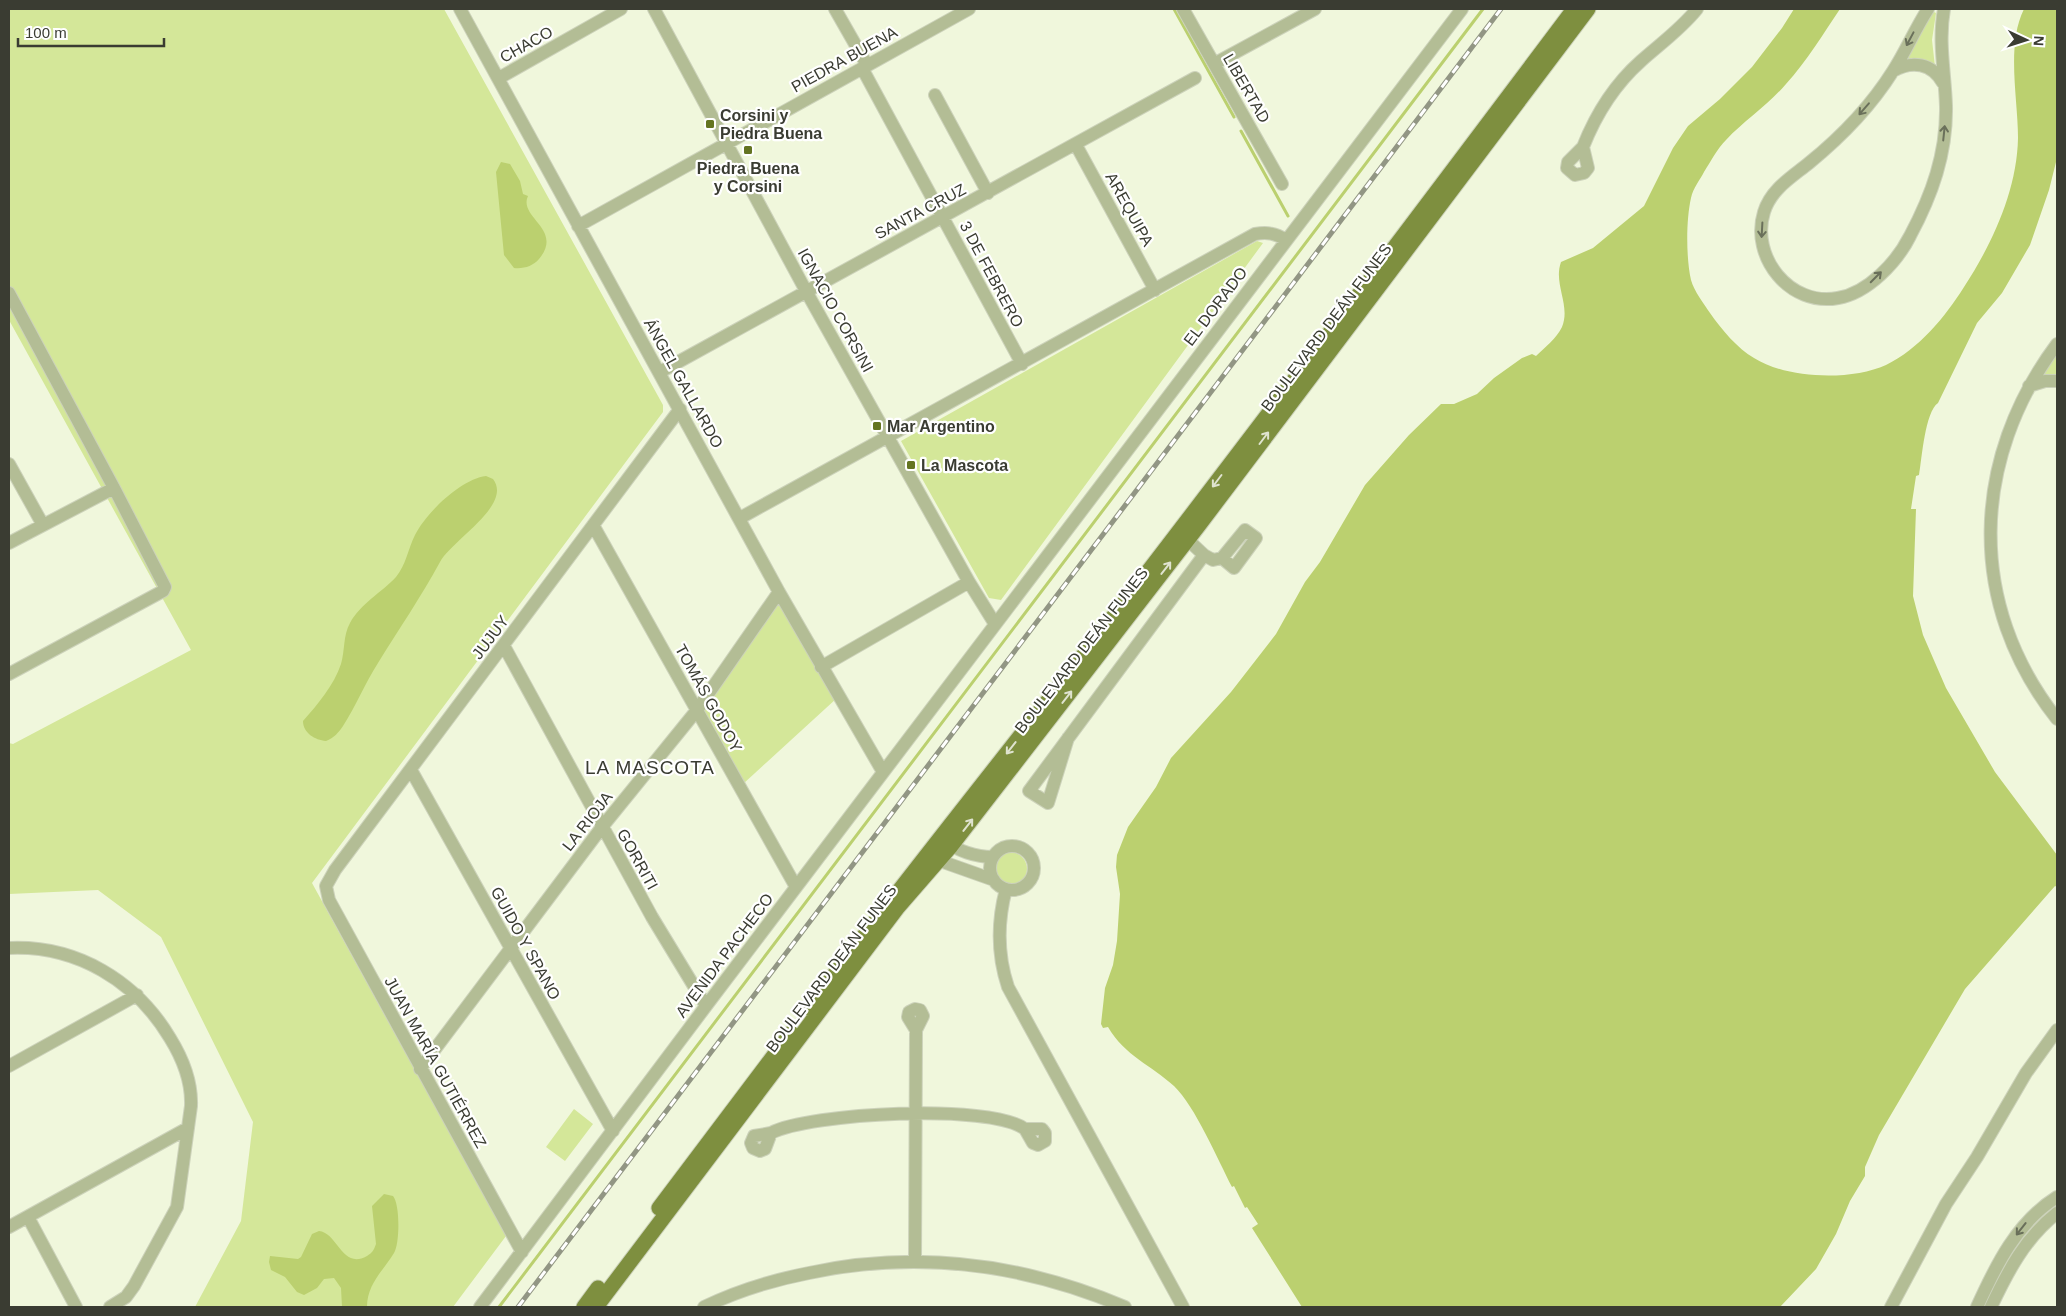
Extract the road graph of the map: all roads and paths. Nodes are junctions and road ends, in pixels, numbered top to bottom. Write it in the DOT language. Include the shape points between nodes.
graph roads {
  1 [pos="460,9"];
  2 [pos="622,9"];
  3 [pos="654,9"];
  4 [pos="835,9"];
  5 [pos="969,9"];
  6 [pos="1183,9"];
  7 [pos="1316,9"];
  8 [pos="1462,9"];
  9 [pos="1574,9"];
  10 [pos="1588,9"];
  11 [pos="1697,9"];
  12 [pos="1928,9"];
  13 [pos="1944,9"];
  14 [pos="1214,64"];
  15 [pos="864,67"];
  16 [pos="1893,71"];
  17 [pos="499,78"];
  18 [pos="1194,78"];
  19 [pos="1944,85"];
  20 [pos="935,95"];
  21 [pos="727,143"];
  22 [pos="1076,145"];
  23 [pos="1584,147"];
  24 [pos="1282,184"];
  25 [pos="988,193"];
  26 [pos="943,217"];
  27 [pos="578,226"];
  28 [pos="1286,240"];
  29 [pos="1155,290"];
  30 [pos="806,291"];
  31 [pos="9,293"];
  32 [pos="2057,344"];
  33 [pos="1022,364"];
  34 [pos="660,372"];
  35 [pos="2057,380"];
  36 [pos="2029,386"];
  37 [pos="680,409"];
  38 [pos="890,437"];
  39 [pos="9,464"];
  40 [pos="114,488"];
  41 [pos="740,518"];
  42 [pos="43,525"];
  43 [pos="593,525"];
  44 [pos="1188,540"];
  45 [pos="9,543"];
  46 [pos="1204,555"];
  47 [pos="1222,558"];
  48 [pos="969,582"];
  49 [pos="779,592"];
  50 [pos="995,624"];
  51 [pos="504,646"];
  52 [pos="822,667"];
  53 [pos="9,674"];
  54 [pos="697,710"];
  55 [pos="2057,719"];
  56 [pos="1068,738"];
  57 [pos="411,770"];
  58 [pos="883,772"];
  59 [pos="602,827"];
  60 [pos="946,842"];
  61 [pos="935,856"];
  62 [pos="993,857"];
  63 [pos="994,880"];
  64 [pos="326,886"];
  65 [pos="796,887"];
  66 [pos="1006,889"];
  67 [pos="9,948"];
  68 [pos="511,948"];
  69 [pos="138,995"];
  70 [pos="706,1006"];
  71 [pos="916,1030"];
  72 [pos="2055,1036"];
  73 [pos="9,1066"];
  74 [pos="420,1069"];
  75 [pos="915,1114"];
  76 [pos="188,1128"];
  77 [pos="1025,1129"];
  78 [pos="613,1131"];
  79 [pos="770,1133"];
  80 [pos="2057,1197"];
  81 [pos="2057,1213"];
  82 [pos="28,1217"];
  83 [pos="9,1227"];
  84 [pos="522,1252"];
  85 [pos="915,1261"];
  86 [pos="76,1307"];
  87 [pos="110,1307"];
  88 [pos="480,1307"];
  89 [pos="584,1307"];
  90 [pos="596,1307"];
  91 [pos="704,1307"];
  92 [pos="1125,1307"];
  93 [pos="1183,1307"];
  94 [pos="1891,1307"];
  95 [pos="1977,1307"];
  96 [pos="1991,1307"];
  1 -- 17 [label="street, ÁNGEL GALLARDO"];
  2 -- 17 [label="street, CHACO"];
  3 -- 21 [label="street, IGNACIO CORSINI"];
  4 -- 15 [label="street, 3 DE FEBRERO"];
  5 -- 15 [label="street, PIEDRA BUENA"];
  6 -- 14 [label="street, LIBERTAD"];
  7 -- 14 [label="street"];
  8 -- 28 [label="street, EL DORADO"];
  9 -- 60 [label="main road, BOULEVARD DEÁN FUNES, one-way"];
  44 -- 10 [label="main road, BOULEVARD DEÁN FUNES, one-way"];
  11 -- 23 [label="street" via="1624,78 1593,123"];
  12 -- 16 [label="street, one-way"];
  13 -- 19 [label="street" via="1940,46"];
  14 -- 24 [label="street, LIBERTAD"];
  15 -- 21 [label="street, PIEDRA BUENA"];
  15 -- 26 [label="street, 3 DE FEBRERO"];
  16 -- 19 [label="street" via="1910,64 1926,66 1939,75"];
  16 -- 19 [label="street, one-way" via="1846,129 1782,184 1764,211 1760,230 1768,261 1776,275 1805,296 1838,298 1856,292 1871,283 1909,238 1939,169 1945,135"];
  17 -- 27 [label="street, ÁNGEL GALLARDO"];
  18 -- 22 [label="street, SANTA CRUZ"];
  20 -- 25 [label="street"];
  21 -- 27 [label="street, PIEDRA BUENA"];
  21 -- 30 [label="street, IGNACIO CORSINI"];
  22 -- 25 [label="street, SANTA CRUZ"];
  22 -- 29 [label="street, AREQUIPA"];
  25 -- 26 [label="street, SANTA CRUZ"];
  26 -- 30 [label="street, SANTA CRUZ"];
  26 -- 33 [label="street, 3 DE FEBRERO"];
  27 -- 34 [label="street, ÁNGEL GALLARDO"];
  28 -- 29 [label="street" via="1265,232 1255,234"];
  28 -- 50 [label="street, EL DORADO"];
  29 -- 33 [label="street"];
  30 -- 34 [label="street, SANTA CRUZ"];
  30 -- 38 [label="street, IGNACIO CORSINI"];
  31 -- 40 [label="street"];
  32 -- 36 [label="street"];
  33 -- 38 [label="street"];
  34 -- 37 [label="street, ÁNGEL GALLARDO"];
  35 -- 36 [label="street"];
  36 -- 55 [label="street" via="2001,453 1991,509 1990,541 1994,575 2010,637 2024,670"];
  37 -- 41 [label="street, ÁNGEL GALLARDO"];
  37 -- 43 [label="street, JUJUY"];
  38 -- 41 [label="street"];
  38 -- 48 [label="street, IGNACIO CORSINI"];
  39 -- 42 [label="street"];
  40 -- 42 [label="street"];
  40 -- 53 [label="street" via="164,584 163,591"];
  41 -- 49 [label="street, ÁNGEL GALLARDO"];
  42 -- 45 [label="street"];
  43 -- 51 [label="street, JUJUY"];
  43 -- 54 [label="street, TOMÁS GODOY"];
  44 -- 46 [label="street"];
  60 -- 44 [label="main road, BOULEVARD DEÁN FUNES, one-way"];
  46 -- 47 [label="street" via="1213,560"];
  46 -- 56 [label="street"];
  48 -- 50 [label="street, IGNACIO CORSINI"];
  48 -- 52 [label="street"];
  49 -- 52 [label="street, ÁNGEL GALLARDO"];
  49 -- 54 [label="street, LA RIOJA"];
  50 -- 58 [label="street, AVENIDA PACHECO"];
  51 -- 57 [label="street, JUJUY"];
  51 -- 59 [label="street, GORRITI"];
  52 -- 58 [label="street, ÁNGEL GALLARDO"];
  54 -- 59 [label="street, LA RIOJA"];
  54 -- 65 [label="street, TOMÁS GODOY"];
  57 -- 64 [label="street, JUJUY"];
  57 -- 68 [label="street, GUIDO Y SPANO"];
  58 -- 65 [label="street, AVENIDA PACHECO"];
  59 -- 68 [label="street, LA RIOJA"];
  59 -- 70 [label="street, GORRITI"];
  60 -- 61 [label="main road, BOULEVARD DEÁN FUNES"];
  60 -- 62 [label="street" via="976,855"];
  61 -- 63 [label="street"];
  61 -- 89 [label="main road, BOULEVARD DEÁN FUNES" via="880,912"];
  61 -- 90 [label="main road, BOULEVARD DEÁN FUNES"];
  62 -- 63 [label="street" via="990,868"];
  62 -- 66 [label="street" via="1004,847 1011,846 1025,850 1033,863 1027,883"];
  63 -- 66 [label="street"];
  64 -- 74 [label="street, JUAN MARÍA GUTIÉRREZ" via="329,900"];
  65 -- 70 [label="street, AVENIDA PACHECO"];
  66 -- 93 [label="street" via="999,942 1002,970 1008,987"];
  67 -- 69 [label="street" via="72,956 97,967"];
  68 -- 74 [label="street, LA RIOJA"];
  68 -- 78 [label="street, GUIDO Y SPANO"];
  69 -- 73 [label="street"];
  69 -- 76 [label="street" via="162,1024 187,1073 192,1090"];
  70 -- 78 [label="street, AVENIDA PACHECO"];
  71 -- 75 [label="street"];
  72 -- 94 [label="street" via="2026,1073 1946,1204"];
  74 -- 84 [label="street, JUAN MARÍA GUTIÉRREZ"];
  75 -- 77 [label="street" via="1001,1120"];
  75 -- 79 [label="street" via="808,1122"];
  75 -- 85 [label="street"];
  76 -- 82 [label="street"];
  76 -- 87 [label="street" via="177,1207 134,1286 126,1297"];
  78 -- 84 [label="street, AVENIDA PACHECO"];
  80 -- 95 [label="street, one-way" via="2032,1216 2016,1236"];
  81 -- 96 [label="street" via="2024,1245"];
  82 -- 83 [label="street"];
  82 -- 86 [label="street"];
  84 -- 88 [label="street, AVENIDA PACHECO"];
  85 -- 91 [label="street" via="868,1263 785,1278"];
  85 -- 92 [label="street" via="961,1263 1019,1272 1073,1287"];
}
